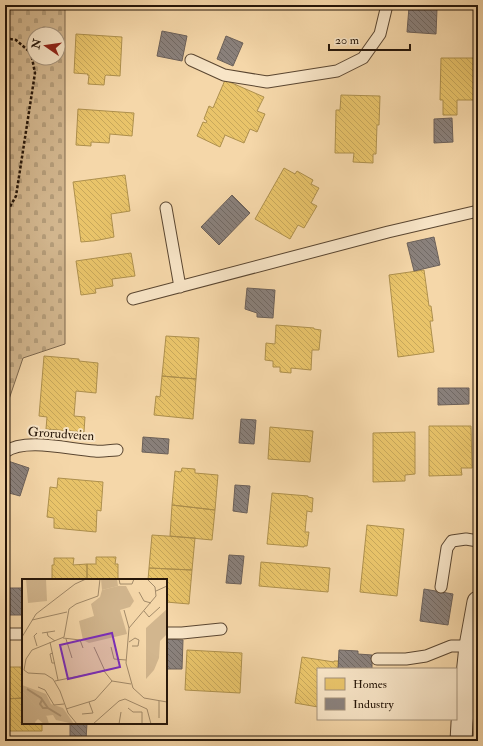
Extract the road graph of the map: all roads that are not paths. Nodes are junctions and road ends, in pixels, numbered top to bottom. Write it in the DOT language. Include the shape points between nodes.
graph roads {
  1 [pos="387,5"];
  2 [pos="191,60"];
  3 [pos="166,208"];
  4 [pos="478,211"];
  5 [pos="180,287"];
  6 [pos="133,299"];
  7 [pos="117,450"];
  8 [pos="5,452"];
  9 [pos="478,541"];
  10 [pos="440,587"];
  11 [pos="478,602"];
  12 [pos="221,629"];
  13 [pos="167,633"];
  14 [pos="5,634"];
  15 [pos="22,634"];
  16 [pos="470,646"];
  17 [pos="377,659"];
  18 [pos="461,741"];
  1 -- 2 [label="lane" via="380,34 363,58 337,71 268,82 224,75"];
  3 -- 5 [label="lane"];
  4 -- 5 [label="lane"];
  5 -- 6 [label="lane"];
  7 -- 8 [label="lane, Grorudveien" via="96,451 24,445"];
  9 -- 10 [label="lane" via="466,538 452,541 447,548"];
  11 -- 16 [label="street"];
  12 -- 13 [label="lane"];
  14 -- 15 [label="lane"];
  16 -- 17 [label="lane" via="451,646 426,656 406,659"];
  16 -- 18 [label="street"];
}
